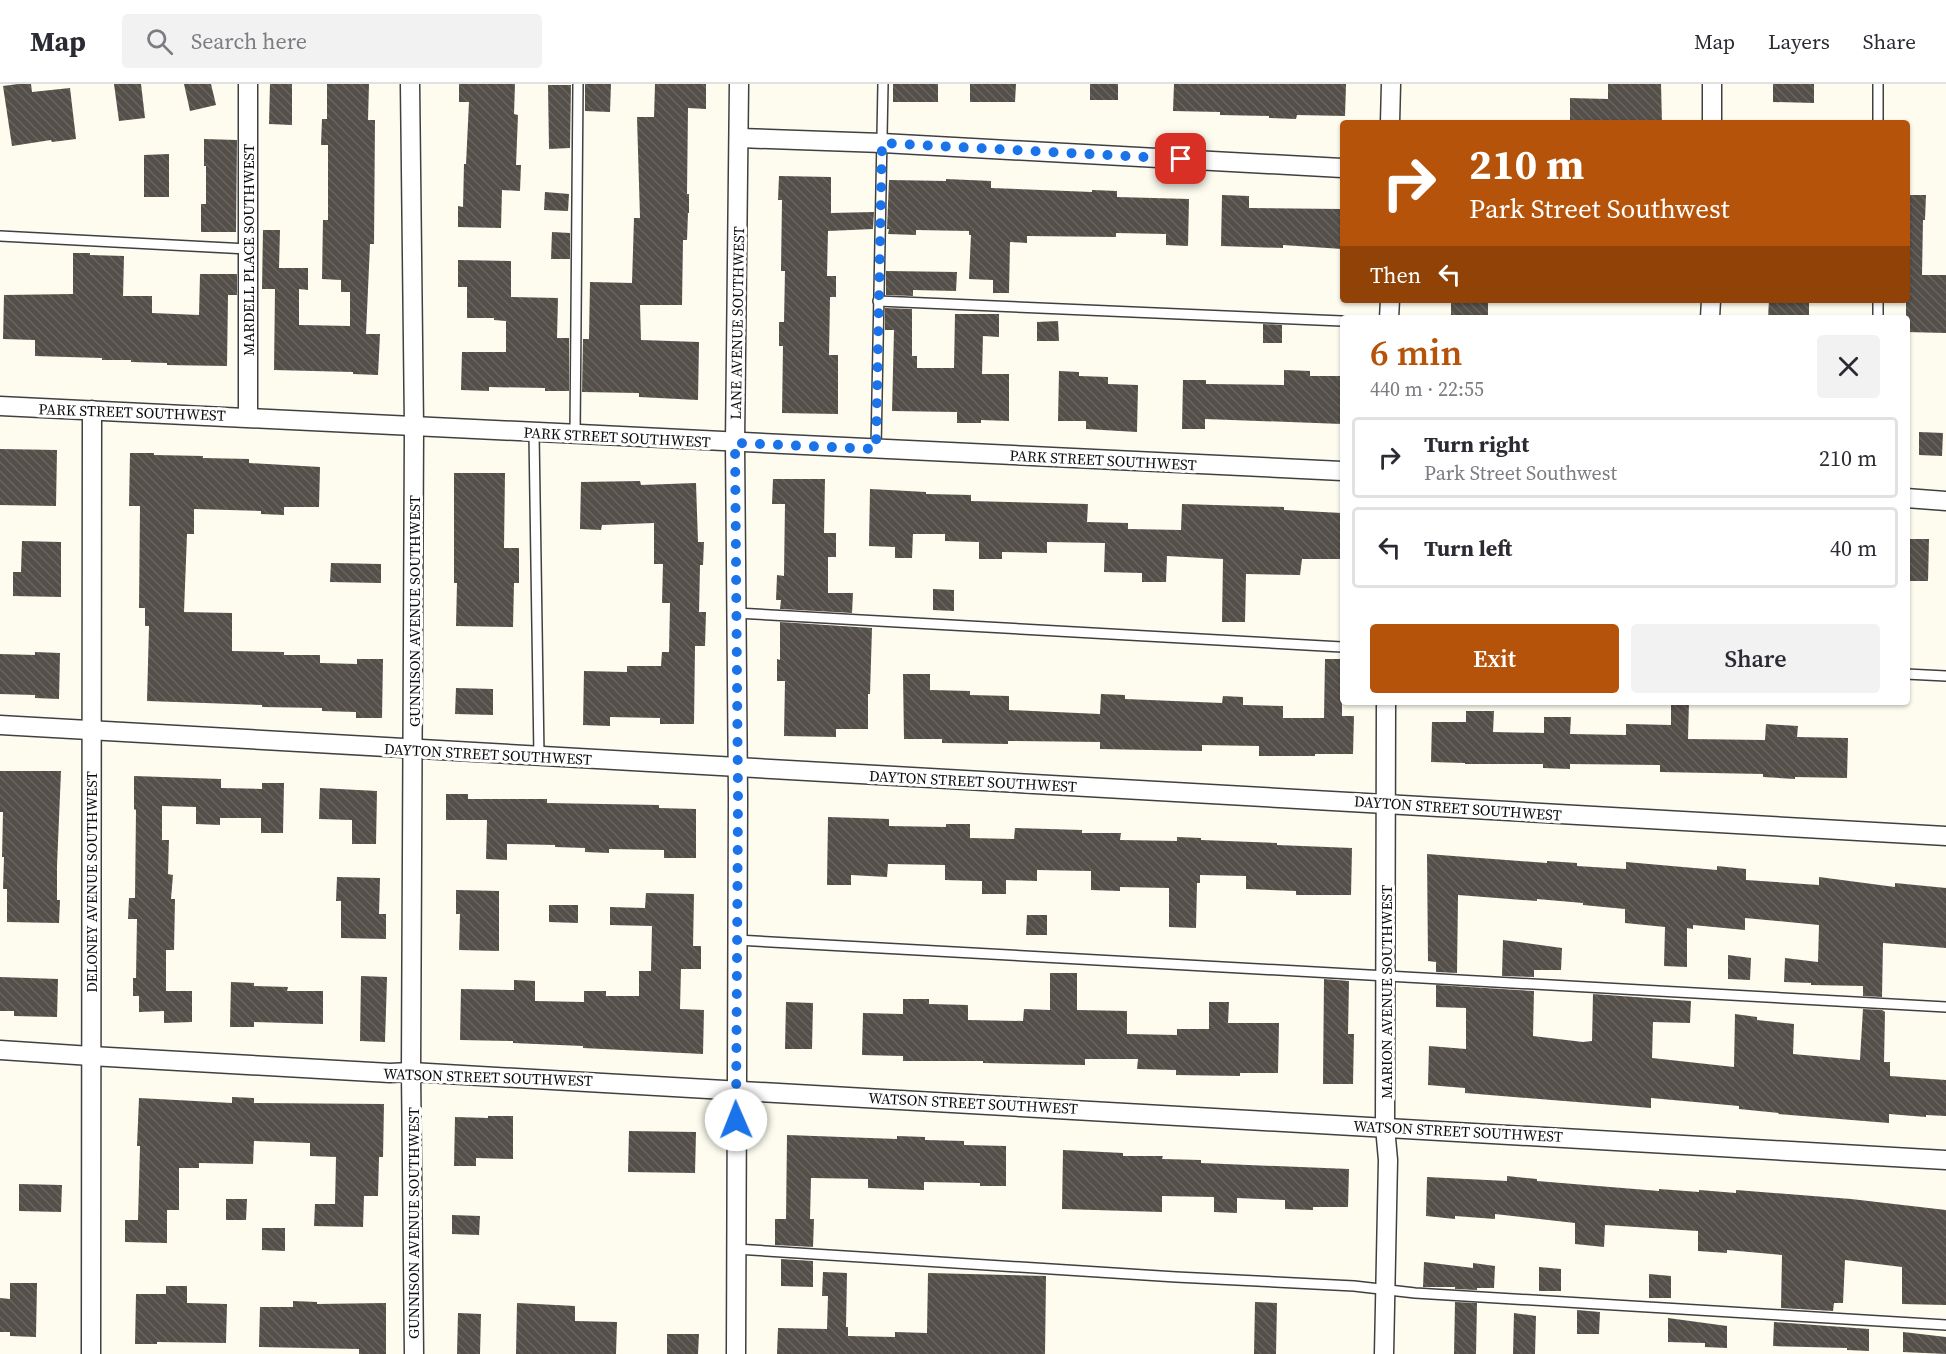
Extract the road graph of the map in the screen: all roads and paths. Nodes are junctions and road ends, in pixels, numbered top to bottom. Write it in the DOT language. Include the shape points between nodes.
graph roads {
  1 [pos="248,84"];
  2 [pos="410,84"];
  3 [pos="578,84"];
  4 [pos="739,84"];
  5 [pos="883,84"];
  6 [pos="1391,84"];
  7 [pos="1712,84"];
  8 [pos="1878,84"];
  9 [pos="1390,120"];
  10 [pos="1712,120"];
  11 [pos="1878,120"];
  12 [pos="739,138"];
  13 [pos="882,143"];
  14 [pos="1340,168"];
  15 [pos="0,236"];
  16 [pos="248,249"];
  17 [pos="878,301"];
  18 [pos="1340,321"];
  19 [pos="0,406"];
  20 [pos="92,410"];
  21 [pos="248,417"];
  22 [pos="414,427"];
  23 [pos="534,433"];
  24 [pos="575,435"];
  25 [pos="735,443"];
  26 [pos="876,449"];
  27 [pos="1340,471"];
  28 [pos="1910,498"];
  29 [pos="1946,501"];
  30 [pos="736,613"];
  31 [pos="1340,647"];
  32 [pos="1910,674"];
  33 [pos="1946,676"];
  34 [pos="1386,705"];
  35 [pos="0,725"];
  36 [pos="92,732"];
  37 [pos="413,749"];
  38 [pos="539,756"];
  39 [pos="737,768"];
  40 [pos="1385,803"];
  41 [pos="1946,836"];
  42 [pos="736,940"];
  43 [pos="1385,976"];
  44 [pos="1946,1007"];
  45 [pos="0,1050"];
  46 [pos="91,1056"];
  47 [pos="411,1072"];
  48 [pos="736,1089"];
  49 [pos="1385,1127"];
  50 [pos="1946,1160"];
  51 [pos="736,1249"];
  52 [pos="1384,1289"];
  53 [pos="1946,1325"];
  54 [pos="91,1354"];
  55 [pos="414,1354"];
  56 [pos="736,1354"];
  57 [pos="1384,1354"];
  1 -- 16 [label="street, MARDELL PLACE SOUTHWEST"];
  2 -- 22 [label="street, GUNNISON AVENUE SOUTHWEST"];
  3 -- 24 [label="lane"];
  4 -- 12 [label="street, LANE AVENUE SOUTHWEST"];
  5 -- 13 [label="lane"];
  6 -- 9 [label="street"];
  7 -- 10 [label="street"];
  8 -- 11 [label="lane"];
  12 -- 13 [label="street"];
  12 -- 25 [label="street, LANE AVENUE SOUTHWEST"];
  13 -- 14 [label="street"];
  13 -- 17 [label="lane"];
  15 -- 16 [label="lane"];
  16 -- 21 [label="street, MARDELL PLACE SOUTHWEST"];
  17 -- 18 [label="lane"];
  17 -- 26 [label="lane"];
  19 -- 20 [label="street, PARK STREET SOUTHWEST"];
  20 -- 21 [label="street, PARK STREET SOUTHWEST"];
  20 -- 36 [label="street, DELONEY AVENUE SOUTHWEST"];
  21 -- 22 [label="street, PARK STREET SOUTHWEST"];
  22 -- 23 [label="street, PARK STREET SOUTHWEST"];
  22 -- 37 [label="street, GUNNISON AVENUE SOUTHWEST"];
  23 -- 24 [label="street, PARK STREET SOUTHWEST"];
  23 -- 38 [label="lane"];
  24 -- 25 [label="street, PARK STREET SOUTHWEST"];
  25 -- 26 [label="street, PARK STREET SOUTHWEST"];
  25 -- 30 [label="street, LANE AVENUE SOUTHWEST"];
  26 -- 27 [label="street, PARK STREET SOUTHWEST"];
  28 -- 29 [label="street"];
  30 -- 31 [label="lane"];
  30 -- 39 [label="street, LANE AVENUE SOUTHWEST"];
  32 -- 33 [label="lane"];
  34 -- 40 [label="street, MARION AVENUE SOUTHWEST"];
  35 -- 36 [label="street, DAYTON STREET SOUTHWEST"];
  36 -- 37 [label="street, DAYTON STREET SOUTHWEST"];
  36 -- 46 [label="street, DELONEY AVENUE SOUTHWEST"];
  37 -- 38 [label="street, DAYTON STREET SOUTHWEST"];
  37 -- 47 [label="street, GUNNISON AVENUE SOUTHWEST"];
  38 -- 39 [label="street, DAYTON STREET SOUTHWEST"];
  39 -- 40 [label="street, DAYTON STREET SOUTHWEST"];
  39 -- 42 [label="street, LANE AVENUE SOUTHWEST"];
  40 -- 41 [label="street, DAYTON STREET SOUTHWEST"];
  40 -- 43 [label="street, MARION AVENUE SOUTHWEST"];
  42 -- 43 [label="lane"];
  42 -- 48 [label="street, LANE AVENUE SOUTHWEST"];
  43 -- 44 [label="lane"];
  43 -- 49 [label="street, MARION AVENUE SOUTHWEST"];
  45 -- 46 [label="street, WATSON STREET SOUTHWEST"];
  46 -- 47 [label="street, WATSON STREET SOUTHWEST"];
  46 -- 54 [label="street, DELONEY AVENUE SOUTHWEST"];
  47 -- 48 [label="street, WATSON STREET SOUTHWEST"];
  47 -- 55 [label="street, GUNNISON AVENUE SOUTHWEST"];
  48 -- 49 [label="street, WATSON STREET SOUTHWEST"];
  48 -- 51 [label="street, LANE AVENUE SOUTHWEST"];
  49 -- 50 [label="street, WATSON STREET SOUTHWEST"];
  49 -- 52 [label="street, MARION AVENUE SOUTHWEST" via="1388,1160"];
  51 -- 52 [label="lane"];
  51 -- 56 [label="street, LANE AVENUE SOUTHWEST"];
  52 -- 53 [label="lane"];
  52 -- 57 [label="street, MARION AVENUE SOUTHWEST"];
}
